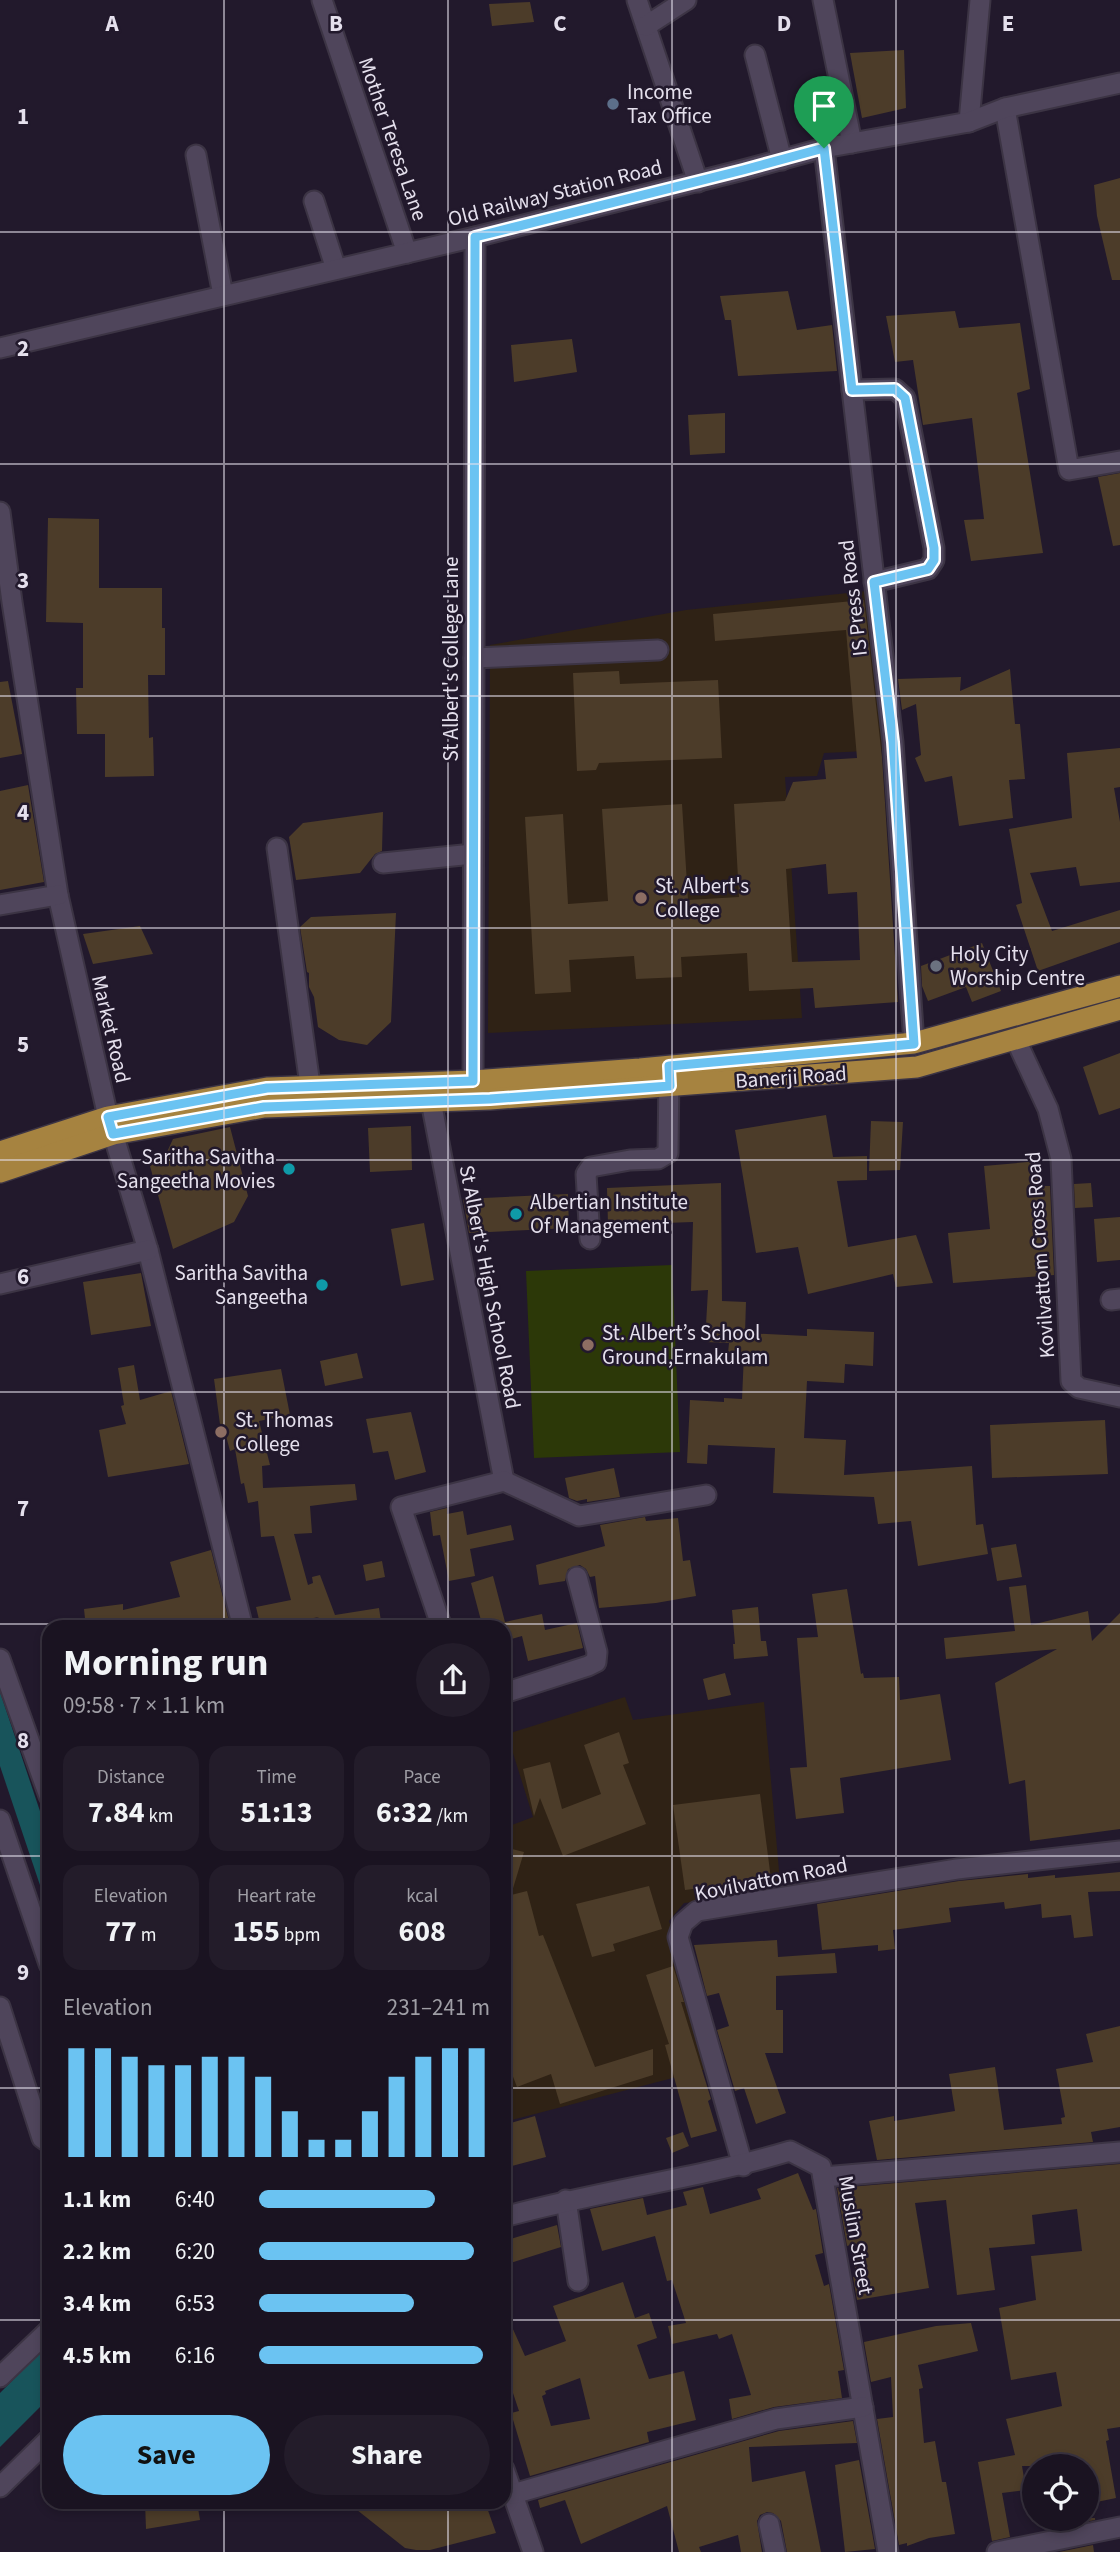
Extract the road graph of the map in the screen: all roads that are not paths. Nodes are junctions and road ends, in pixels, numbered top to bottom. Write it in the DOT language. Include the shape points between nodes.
graph roads {
  1 [pos="322,0"];
  2 [pos="637,0"];
  3 [pos="685,0"];
  4 [pos="823,0"];
  5 [pos="980,0"];
  6 [pos="646,26"];
  7 [pos="755,55"];
  8 [pos="1120,82"];
  9 [pos="1004,108"];
  10 [pos="969,122"];
  11 [pos="852,143"];
  12 [pos="824,148"];
  13 [pos="196,156"];
  14 [pos="782,160"];
  15 [pos="698,182"];
  16 [pos="314,201"];
  17 [pos="475,237"];
  18 [pos="407,253"];
  19 [pos="336,269"];
  20 [pos="223,296"];
  21 [pos="0,348"];
  22 [pos="852,390"];
  23 [pos="1120,461"];
  24 [pos="0,512"];
  25 [pos="874,582"];
  26 [pos="658,650"];
  27 [pos="474,658"];
  28 [pos="277,848"];
  29 [pos="473,854"];
  30 [pos="383,863"];
  31 [pos="58,895"];
  32 [pos="0,905"];
  33 [pos="1120,986"];
  34 [pos="1120,1009"];
  35 [pos="1016,1040"];
  36 [pos="914,1044"];
  37 [pos="669,1076"];
  38 [pos="473,1081"];
  39 [pos="310,1085"];
  40 [pos="431,1101"];
  41 [pos="110,1126"];
  42 [pos="0,1152"];
  43 [pos="0,1172"];
  44 [pos="590,1239"];
  45 [pos="148,1250"];
  46 [pos="0,1284"];
  47 [pos="1120,1397"];
  48 [pos="504,1481"];
  49 [pos="706,1495"];
  50 [pos="577,1577"];
  51 [pos="241,1620"];
  52 [pos="439,1620"];
  53 [pos="0,1658"];
  54 [pos="511,1691"];
  55 [pos="42,1776"];
  56 [pos="0,1820"];
  57 [pos="1120,1851"];
  58 [pos="42,1943"];
  59 [pos="0,2007"];
  60 [pos="42,2138"];
  61 [pos="1120,2152"];
  62 [pos="743,2165"];
  63 [pos="823,2177"];
  64 [pos="566,2200"];
  65 [pos="511,2215"];
  66 [pos="579,2281"];
  67 [pos="42,2337"];
  68 [pos="0,2377"];
  69 [pos="863,2407"];
  70 [pos="42,2447"];
  71 [pos="0,2487"];
  72 [pos="511,2488"];
  73 [pos="513,2494"];
  74 [pos="769,2524"];
  75 [pos="1120,2527"];
  76 [pos="533,2552"];
  77 [pos="775,2552"];
  78 [pos="888,2552"];
  79 [pos="997,2552"];
  1 -- 18 [label="street, Mother Teresa Lane"];
  2 -- 6 [label="street"];
  3 -- 6 [label="street"];
  4 -- 11 [label="street"];
  5 -- 10 [label="street"];
  6 -- 15 [label="street"];
  7 -- 14 [label="street"];
  8 -- 9 [label="street, Old Railway Station Road"];
  9 -- 10 [label="street, Old Railway Station Road"];
  9 -- 23 [label="street" via="1069,470"];
  10 -- 11 [label="street, Old Railway Station Road"];
  11 -- 12 [label="street, Old Railway Station Road"];
  12 -- 14 [label="street, Old Railway Station Road"];
  12 -- 22 [label="street, IS Press Road"];
  13 -- 20 [label="street"];
  14 -- 15 [label="street, Old Railway Station Road"];
  15 -- 17 [label="street, Old Railway Station Road"];
  16 -- 19 [label="street"];
  17 -- 18 [label="street, Old Railway Station Road"];
  17 -- 27 [label="street, St Albert's College Lane"];
  18 -- 19 [label="street, Old Railway Station Road"];
  19 -- 20 [label="street, Old Railway Station Road"];
  20 -- 21 [label="street, Old Railway Station Road"];
  22 -- 25 [label="street, IS Press Road"];
  22 -- 25 [label="street" via="895,389 905,398 934,548 928,569"];
  24 -- 31 [label="street, Market Road"];
  25 -- 36 [label="street, IS Press Road" via="893,742"];
  26 -- 27 [label="street"];
  27 -- 29 [label="street, St Albert's College Lane"];
  28 -- 39 [label="street"];
  29 -- 30 [label="street"];
  29 -- 38 [label="street, St Albert's College Lane"];
  31 -- 32 [label="street"];
  31 -- 41 [label="street, Market Road"];
  33 -- 36 [label="main road, Banerji Road"];
  34 -- 35 [label="main road, Banerji Road"];
  35 -- 37 [label="main road, Banerji Road" via="917,1067"];
  35 -- 47 [label="street, Kovilvattom Cross Road" via="1048,1110 1060,1160 1071,1381 1079,1388"];
  36 -- 37 [label="main road, Banerji Road"];
  37 -- 38 [label="main road, Banerji Road"];
  37 -- 40 [label="main road, Banerji Road" via="490,1099"];
  37 -- 44 [label="street" via="668,1153 658,1159 591,1167 586,1174"];
  38 -- 39 [label="main road, Banerji Road"];
  39 -- 41 [label="main road, Banerji Road" via="267,1088"];
  40 -- 41 [label="main road, Banerji Road" via="264,1107"];
  40 -- 48 [label="street, St Albert's High School Road"];
  41 -- 42 [label="main road, Banerji Road"];
  41 -- 43 [label="main road, Banerji Road"];
  41 -- 45 [label="street, Market Road"];
  45 -- 46 [label="street"];
  45 -- 51 [label="street, Market Road"];
  48 -- 49 [label="street" via="579,1516"];
  48 -- 52 [label="street" via="401,1507"];
  50 -- 54 [label="street" via="596,1662"];
  53 -- 55 [label="street"];
  56 -- 58 [label="street"];
  57 -- 62 [label="street, Kovilvattom Road" via="957,1869 697,1911 683,1923 678,1937"];
  59 -- 60 [label="street"];
  61 -- 63 [label="street"];
  62 -- 63 [label="street, Muslim Street" via="790,2151 821,2167"];
  62 -- 64 [label="street, Muslim Street"];
  63 -- 69 [label="street, Muslim Street"];
  64 -- 65 [label="street, Muslim Street"];
  64 -- 66 [label="street"];
  67 -- 68 [label="street"];
  69 -- 73 [label="street" via="776,2420"];
  69 -- 78 [label="street, Muslim Street"];
  70 -- 71 [label="street"];
  72 -- 73 [label="street"];
  73 -- 76 [label="street"];
  74 -- 77 [label="street"];
  75 -- 79 [label="street"];
}
